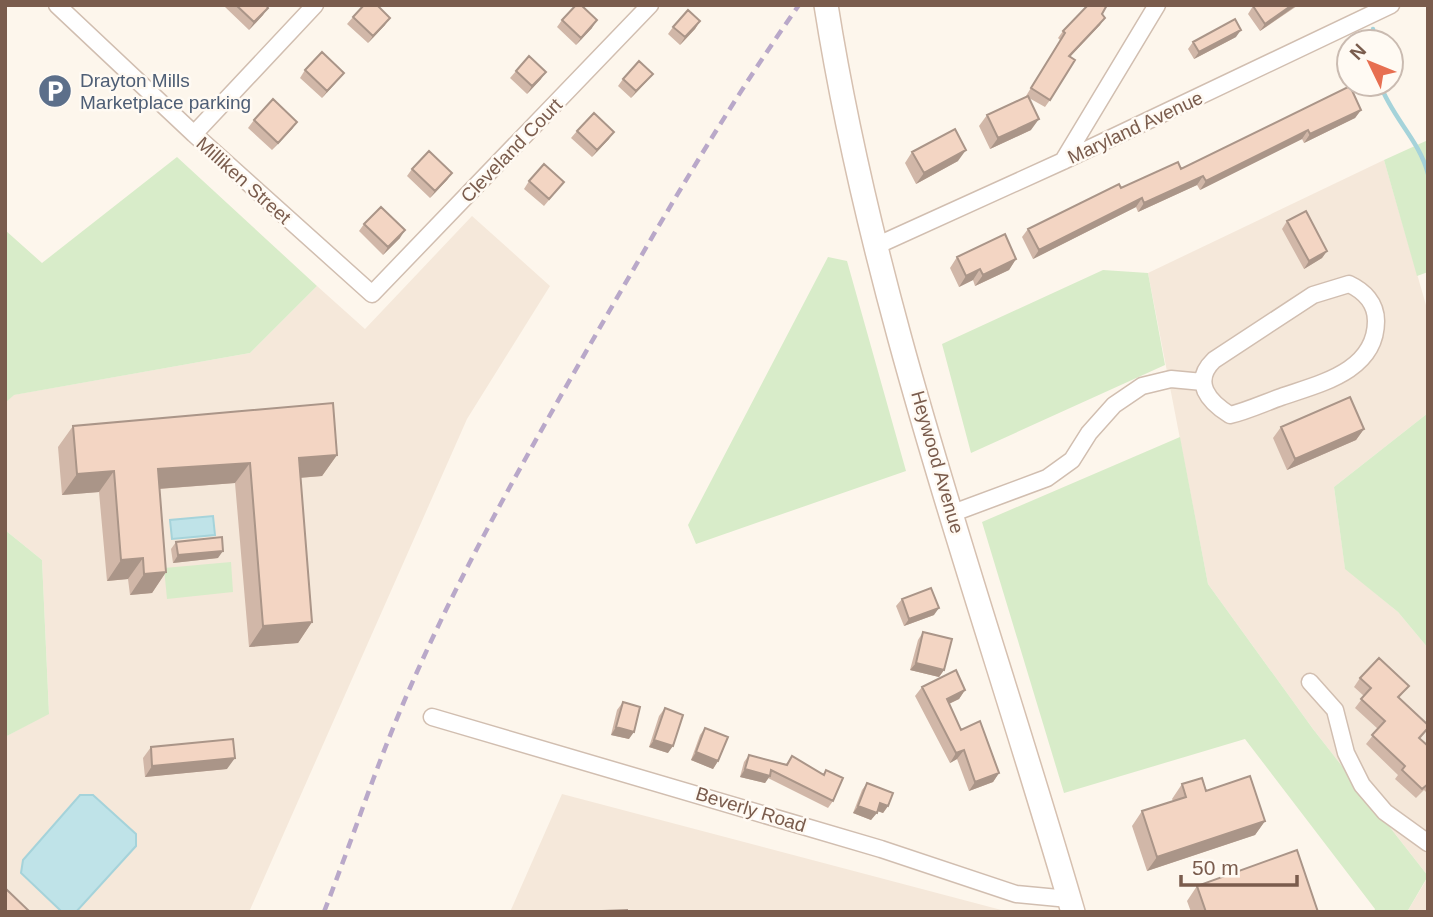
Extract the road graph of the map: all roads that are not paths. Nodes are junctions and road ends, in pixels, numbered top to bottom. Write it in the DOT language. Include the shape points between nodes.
graph roads {
  1 [pos="58,5"];
  2 [pos="315,5"];
  3 [pos="650,5"];
  4 [pos="827,5"];
  5 [pos="1157,5"];
  6 [pos="1391,5"];
  7 [pos="194,134"];
  8 [pos="1063,161"];
  9 [pos="878,245"];
  10 [pos="372,294"];
  11 [pos="1203,382"];
  12 [pos="953,513"];
  13 [pos="1310,682"];
  14 [pos="432,717"];
  15 [pos="1428,843"];
  16 [pos="1071,905"];
  1 -- 7 [label="street, Milliken Street"];
  2 -- 7 [label="street"];
  3 -- 10 [label="street, Cleveland Court"];
  4 -- 9 [label="street, Heywood Avenue"];
  5 -- 8 [label="street"];
  6 -- 8 [label="street, Maryland Avenue"];
  7 -- 10 [label="street, Milliken Street"];
  8 -- 9 [label="street, Maryland Avenue"];
  9 -- 12 [label="street, Heywood Avenue"];
  11 -- 11 [label="street" via="1209,400 1230,415 1333,379 1347,372 1368,348 1376,323 1371,303 1349,284 1324,289 1214,360"];
  11 -- 12 [label="street" via="1171,379 1142,386 1114,405 1072,460 1047,478"];
  12 -- 16 [label="street, Heywood Avenue"];
  13 -- 15 [label="street" via="1335,710 1346,753 1362,785 1385,812"];
  14 -- 16 [label="street, Beverly Road" via="881,849 1016,894"];
}
